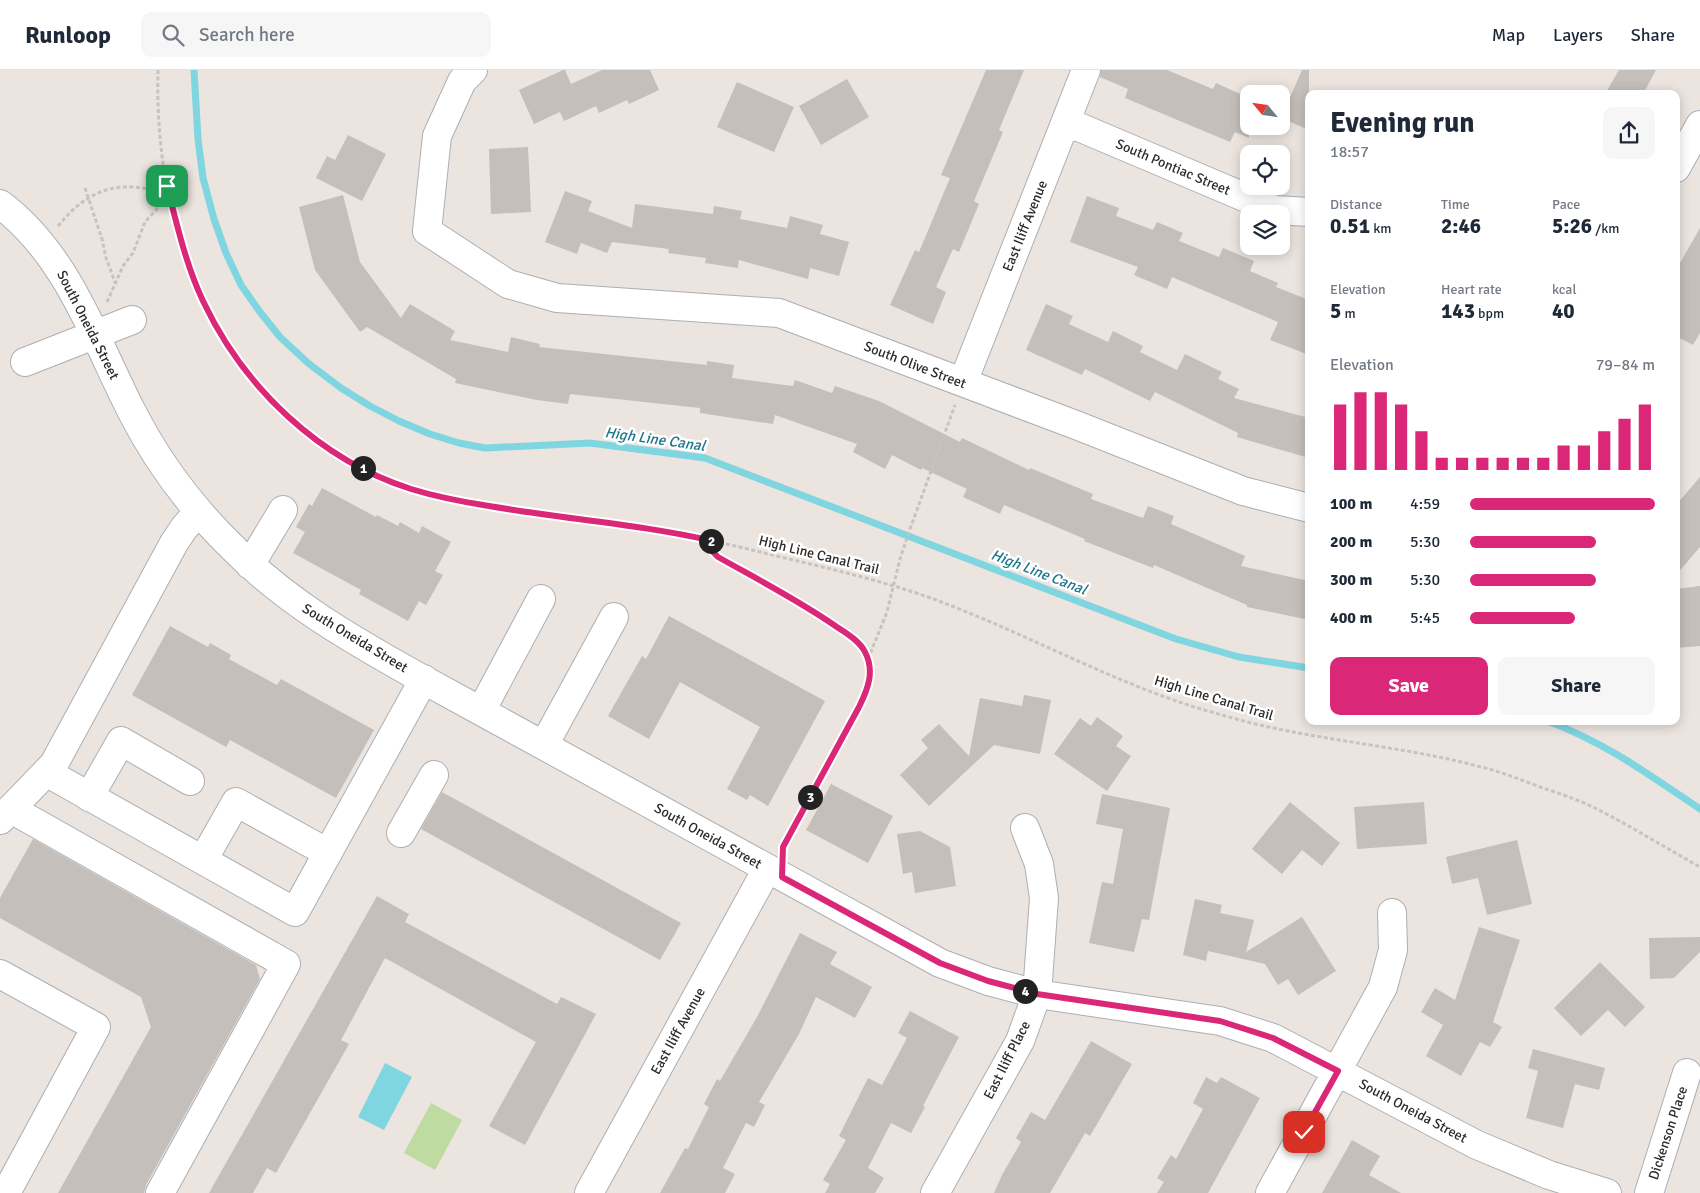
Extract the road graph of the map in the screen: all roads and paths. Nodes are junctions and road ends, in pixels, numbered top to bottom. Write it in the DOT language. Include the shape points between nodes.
graph roads {
  1 [pos="158,70"];
  2 [pos="473,70"];
  3 [pos="1086,70"];
  4 [pos="1067,122"];
  5 [pos="1700,125"];
  6 [pos="1680,161"];
  7 [pos="85,188"];
  8 [pos="168,190"];
  9 [pos="169,196"];
  10 [pos="88,197"];
  11 [pos="0,204"];
  12 [pos="1305,212"];
  13 [pos="43,247"];
  14 [pos="132,320"];
  15 [pos="94,334"];
  16 [pos="25,362"];
  17 [pos="963,382"];
  18 [pos="1305,507"];
  19 [pos="283,510"];
  20 [pos="198,512"];
  21 [pos="713,541"];
  22 [pos="250,565"];
  23 [pos="893,585"];
  24 [pos="542,599"];
  25 [pos="614,616"];
  26 [pos="868,660"];
  27 [pos="424,679"];
  28 [pos="481,711"];
  29 [pos="544,745"];
  30 [pos="46,772"];
  31 [pos="434,775"];
  32 [pos="190,781"];
  33 [pos="89,796"];
  34 [pos="6,815"];
  35 [pos="1025,828"];
  36 [pos="401,833"];
  37 [pos="328,853"];
  38 [pos="203,860"];
  39 [pos="1700,866"];
  40 [pos="774,873"];
  41 [pos="1392,913"];
  42 [pos="0,974"];
  43 [pos="1037,994"];
  44 [pos="1338,1071"];
  45 [pos="1687,1073"];
  46 [pos="6,1193"];
  47 [pos="160,1193"];
  48 [pos="589,1193"];
  49 [pos="935,1193"];
  50 [pos="1270,1193"];
  51 [pos="1606,1193"];
  52 [pos="1649,1193"];
  1 -- 8 [label="path, High Line Canal Trail" via="158,127"];
  2 -- 17 [label="street, South Olive Street" via="462,81 437,136 426,231 508,284 557,298 779,313"];
  3 -- 4 [label="street, East Iliff Avenue"];
  4 -- 12 [label="street, South Pontiac Street" via="1275,210"];
  4 -- 17 [label="street, East Iliff Avenue"];
  5 -- 6 [label="street"];
  7 -- 10 [label="path"];
  8 -- 9 [label="path, High Line Canal Trail"];
  8 -- 10 [label="path" via="124,186"];
  9 -- 10 [label="path" via="146,222 115,282"];
  9 -- 21 [label="path, High Line Canal Trail" via="193,277 226,342 272,401 301,429 326,446 382,477 435,495"];
  10 -- 13 [label="path" via="66,216"];
  11 -- 13 [label="street, South Oneida Street"];
  13 -- 15 [label="street, South Oneida Street" via="64,276"];
  14 -- 15 [label="street"];
  15 -- 16 [label="street"];
  15 -- 20 [label="street, South Oneida Street" via="152,447"];
  17 -- 18 [label="street, South Olive Street" via="1243,491"];
  17 -- 23 [label="path"];
  19 -- 22 [label="street"];
  20 -- 22 [label="street, South Oneida Street"];
  20 -- 30 [label="street" via="174,543 54,764"];
  21 -- 23 [label="path, High Line Canal Trail"];
  21 -- 26 [label="path" via="713,552 718,557 785,593 846,633 860,645"];
  22 -- 27 [label="street, South Oneida Street" via="330,626"];
  23 -- 26 [label="path"];
  23 -- 39 [label="path, High Line Canal Trail" via="1189,705 1282,730 1411,752 1498,772 1588,805"];
  24 -- 28 [label="street"];
  25 -- 29 [label="street"];
  26 -- 40 [label="path" via="870,677 864,696 783,847"];
  27 -- 28 [label="street, South Oneida Street"];
  27 -- 37 [label="street"];
  28 -- 29 [label="street, South Oneida Street"];
  29 -- 40 [label="street, South Oneida Street"];
  30 -- 33 [label="street"];
  30 -- 34 [label="street"];
  31 -- 36 [label="street"];
  32 -- 33 [label="street" via="121,742"];
  33 -- 38 [label="street"];
  34 -- 47 [label="street" via="286,964"];
  35 -- 43 [label="street, East Iliff Place" via="1039,864 1044,898"];
  37 -- 38 [label="street" via="236,802"];
  37 -- 38 [label="street" via="295,912"];
  40 -- 43 [label="street, South Oneida Street" via="940,963 988,981"];
  40 -- 48 [label="street, East Iliff Avenue"];
  41 -- 44 [label="street" via="1393,950 1383,987"];
  42 -- 46 [label="street" via="96,1027"];
  43 -- 44 [label="street, South Oneida Street" via="1220,1021 1273,1038"];
  43 -- 49 [label="street, East Iliff Place" via="1020,1041"];
  44 -- 50 [label="street"];
  44 -- 51 [label="street, South Oneida Street" via="1477,1145 1549,1175"];
  45 -- 52 [label="street, Dickenson Place"];
}
